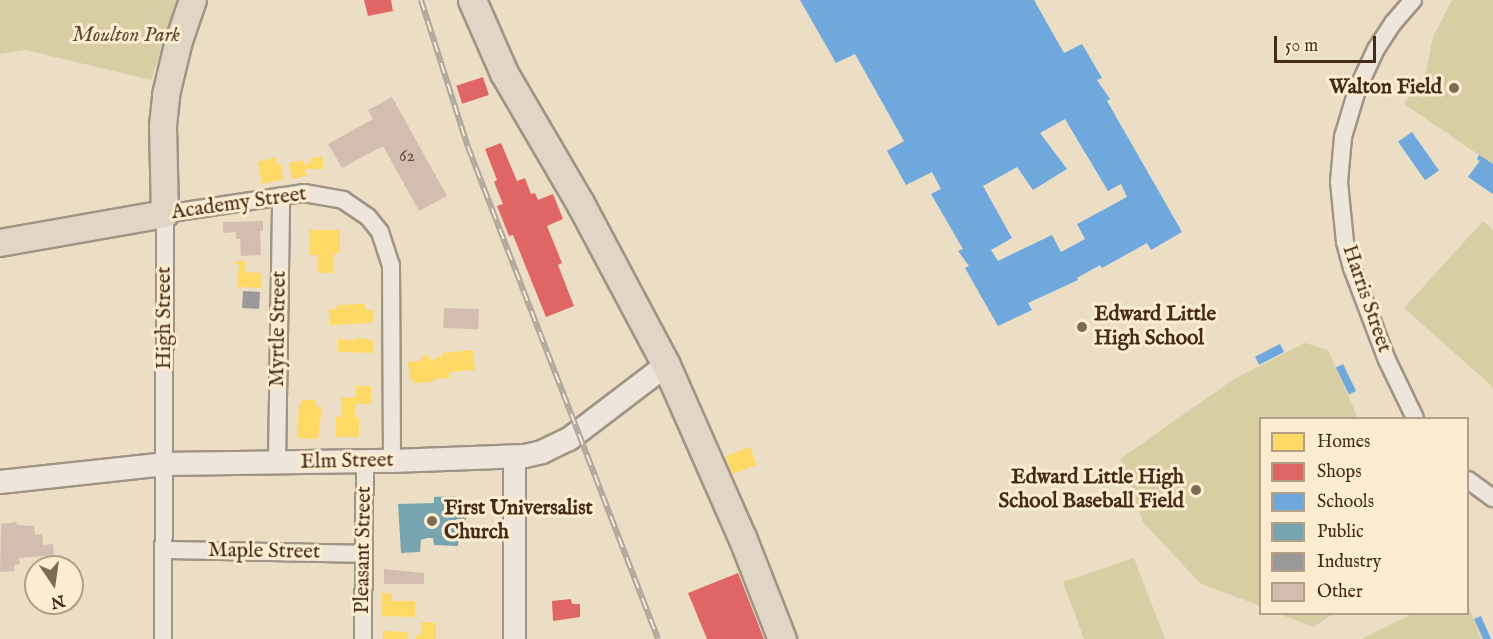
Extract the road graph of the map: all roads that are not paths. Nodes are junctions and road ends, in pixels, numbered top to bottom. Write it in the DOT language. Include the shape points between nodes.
graph roads {
  1 [pos="193,0"];
  2 [pos="472,0"];
  3 [pos="1413,0"];
  4 [pos="281,195"];
  5 [pos="165,214"];
  6 [pos="0,243"];
  7 [pos="666,365"];
  8 [pos="1415,417"];
  9 [pos="514,456"];
  10 [pos="365,461"];
  11 [pos="392,461"];
  12 [pos="277,463"];
  13 [pos="165,464"];
  14 [pos="1469,481"];
  15 [pos="0,482"];
  16 [pos="1493,498"];
  17 [pos="164,550"];
  18 [pos="364,554"];
  19 [pos="163,639"];
  20 [pos="363,639"];
  21 [pos="514,639"];
  22 [pos="782,639"];
  1 -- 5 [label="main road, High Street" via="166,95"];
  2 -- 7 [label="highway" via="515,94 580,203"];
  3 -- 8 [label="street, Harris Street" via="1393,23 1366,68 1343,137 1339,182 1345,242 1387,360"];
  4 -- 5 [label="street, Academy Street"];
  4 -- 11 [label="street, Academy Street" via="314,193 343,200 368,217 380,232 391,265"];
  4 -- 12 [label="street, Myrtle Street"];
  5 -- 6 [label="main road, Academy Street"];
  5 -- 13 [label="street, High Street"];
  7 -- 9 [label="main road, Elm Street" via="569,439 542,452"];
  7 -- 22 [label="highway"];
  9 -- 11 [label="main road, Elm Street"];
  9 -- 21 [label="street"];
  10 -- 11 [label="main road, Elm Street"];
  10 -- 12 [label="main road, Elm Street"];
  10 -- 18 [label="street, Pleasant Street"];
  12 -- 13 [label="main road, Elm Street"];
  13 -- 15 [label="main road, Elm Street"];
  13 -- 17 [label="street, High Street"];
  14 -- 16 [label="street"];
  17 -- 18 [label="street, Maple Street"];
  17 -- 19 [label="street, High Street"];
  18 -- 20 [label="street, Pleasant Street"];
}
